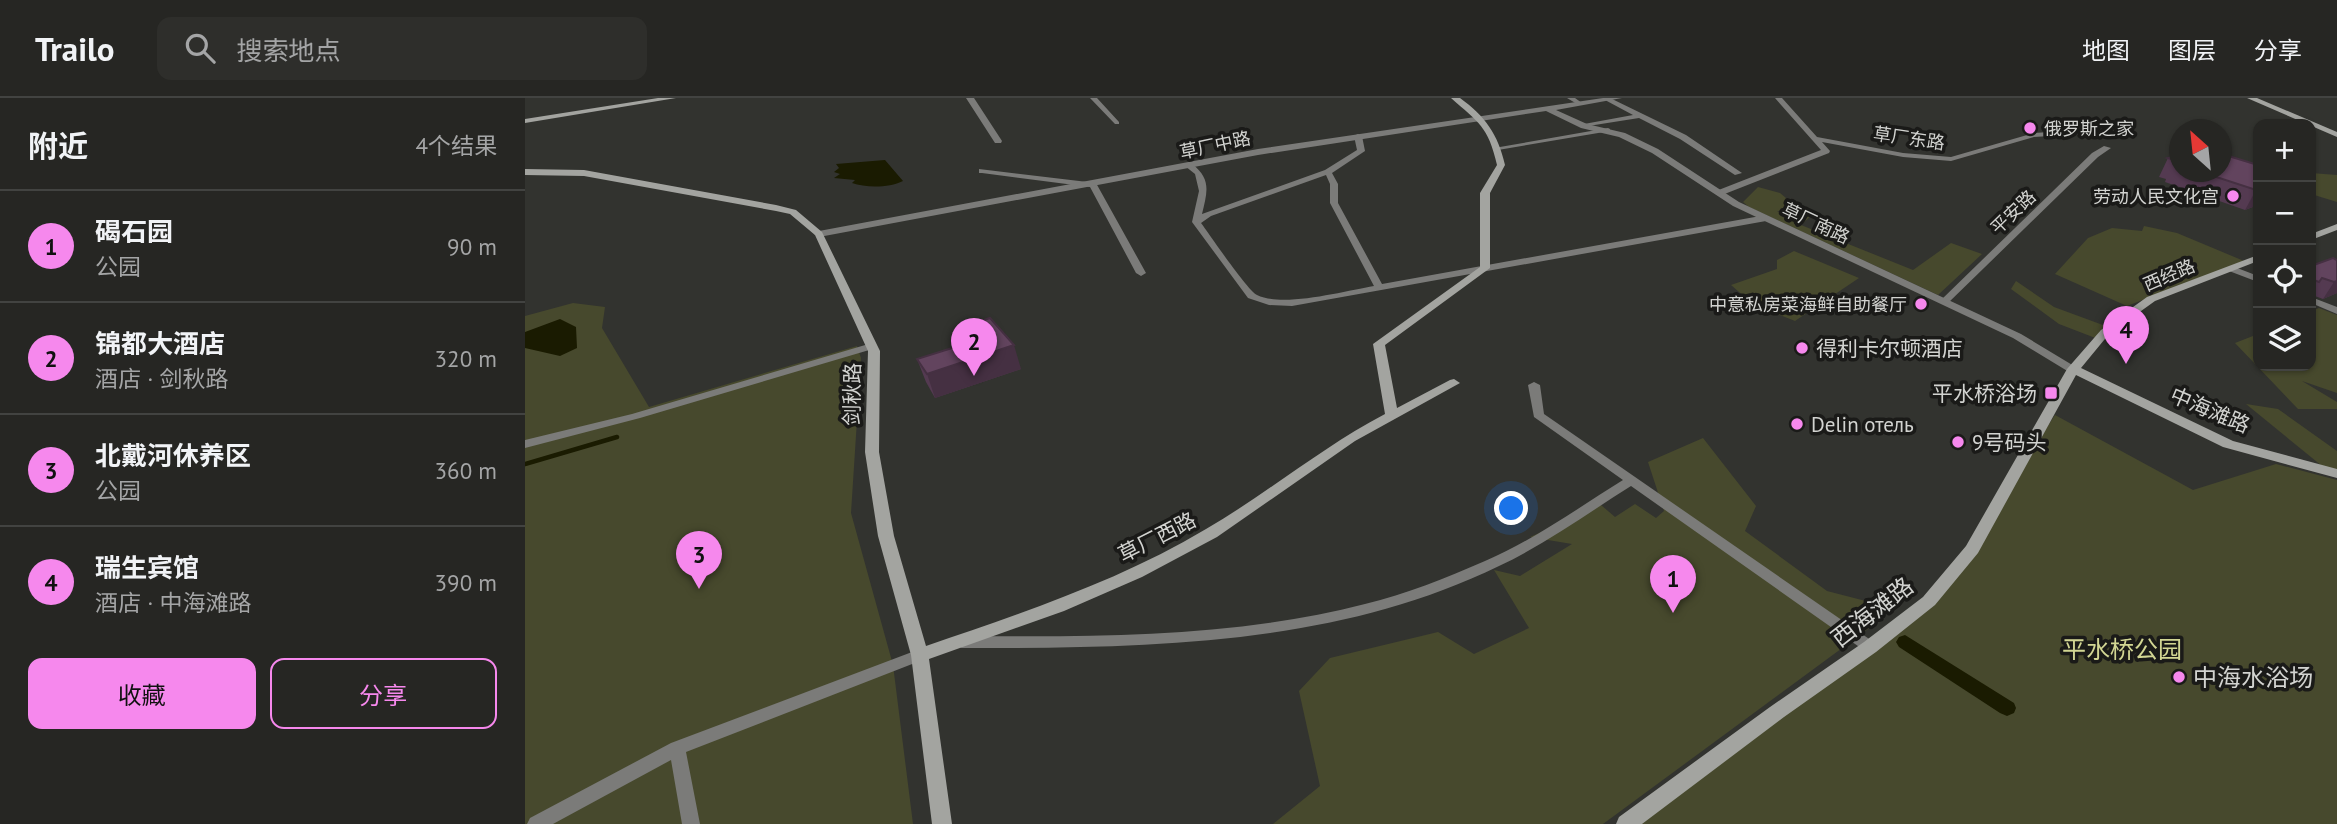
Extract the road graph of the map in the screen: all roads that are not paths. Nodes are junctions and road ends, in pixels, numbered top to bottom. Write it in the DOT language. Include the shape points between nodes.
graph roads {
  1 [pos="672,98"];
  2 [pos="970,98"];
  3 [pos="1093,98"];
  4 [pos="1455,98"];
  5 [pos="1570,98"];
  6 [pos="1618,98"];
  7 [pos="1778,98"];
  8 [pos="2252,98"];
  9 [pos="1607,99"];
  10 [pos="1579,103"];
  11 [pos="1546,108"];
  12 [pos="1638,116"];
  13 [pos="1482,117"];
  14 [pos="525,121"];
  15 [pos="1117,123"];
  16 [pos="1584,126"];
  17 [pos="1608,130"];
  18 [pos="2081,132"];
  19 [pos="2337,135"];
  20 [pos="1358,136"];
  21 [pos="1813,138"];
  22 [pos="998,141"];
  23 [pos="1498,148"];
  24 [pos="2107,148"];
  25 [pos="1189,166"];
  26 [pos="982,170"];
  27 [pos="525,172"];
  28 [pos="1328,172"];
  29 [pos="1738,173"];
  30 [pos="1093,185"];
  31 [pos="1719,193"];
  32 [pos="1766,218"];
  33 [pos="1196,222"];
  34 [pos="2337,227"];
  35 [pos="819,234"];
  36 [pos="2316,235"];
  37 [pos="2253,260"];
  38 [pos="1485,268"];
  39 [pos="2232,269"];
  40 [pos="1141,273"];
  41 [pos="2253,277"];
  42 [pos="1378,285"];
  43 [pos="1944,302"];
  44 [pos="2316,302"];
  45 [pos="2337,311"];
  46 [pos="872,346"];
  47 [pos="2073,369"];
  48 [pos="1454,383"];
  49 [pos="1534,385"];
  50 [pos="1392,414"];
  51 [pos="525,444"];
  52 [pos="2337,474"];
  53 [pos="1629,482"];
  54 [pos="958,642"];
  55 [pos="1870,648"];
  56 [pos="920,655"];
  57 [pos="677,748"];
  58 [pos="536,824"];
  59 [pos="691,824"];
  60 [pos="942,824"];
  61 [pos="1626,824"];
  1 -- 14 [label="main road"];
  2 -- 22 [label="street"];
  3 -- 15 [label="street"];
  4 -- 13 [label="main road"];
  5 -- 10 [label="street"];
  6 -- 9 [label="street, 草厂中路"];
  7 -- 21 [label="street"];
  8 -- 19 [label="main road"];
  9 -- 10 [label="street, 草厂中路"];
  9 -- 12 [label="street"];
  10 -- 11 [label="street, 草厂中路"];
  11 -- 13 [label="street, 草厂中路"];
  11 -- 16 [label="street, 草厂南路"];
  12 -- 16 [label="street"];
  12 -- 29 [label="street" via="1683,137"];
  13 -- 20 [label="street, 草厂中路"];
  13 -- 23 [label="main road"];
  16 -- 17 [label="street, 草厂南路"];
  17 -- 23 [label="street"];
  17 -- 31 [label="street, 草厂南路" via="1655,151"];
  18 -- 21 [label="street, 草厂东路" via="2034,135 1951,159"];
  20 -- 25 [label="street, 草厂中路"];
  20 -- 28 [label="street" via="1361,151"];
  21 -- 31 [label="street" via="1826,151"];
  23 -- 38 [label="main road" via="1501,166 1485,193"];
  24 -- 43 [label="street, 平安路"];
  25 -- 30 [label="street, 草厂中路"];
  25 -- 33 [label="street" via="1199,173 1203,191"];
  26 -- 30 [label="street"];
  27 -- 35 [label="main road, 剑秋路" via="584,173 776,208 793,212"];
  28 -- 33 [label="street"];
  28 -- 42 [label="street" via="1334,184 1334,204"];
  30 -- 35 [label="street, 草厂中路"];
  30 -- 40 [label="street"];
  31 -- 32 [label="street, 草厂南路"];
  32 -- 38 [label="street"];
  32 -- 43 [label="street, 草厂南路"];
  33 -- 42 [label="street" via="1251,296 1292,303"];
  34 -- 36 [label="main road"];
  35 -- 46 [label="main road, 剑秋路"];
  37 -- 39 [label="main road, 西经路"];
  38 -- 42 [label="street"];
  38 -- 50 [label="main road" via="1379,344"];
  39 -- 41 [label="street"];
  39 -- 47 [label="main road, 西经路" via="2151,299 2105,332"];
  43 -- 47 [label="street, 草厂南路"];
  44 -- 45 [label="street"];
  46 -- 51 [label="street"];
  46 -- 56 [label="main road, 剑秋路" via="872,452 886,536"];
  47 -- 52 [label="main road, 中海滩路" via="2228,444"];
  47 -- 55 [label="main road, 西海滩路" via="1972,549 1929,601"];
  48 -- 50 [label="main road, 草厂西路"];
  49 -- 53 [label="street" via="1538,415"];
  50 -- 54 [label="main road, 草厂西路" via="1212,533 1136,573 1058,607"];
  53 -- 54 [label="street" via="1493,564 1384,606 1282,627 1151,642"];
  53 -- 55 [label="street"];
  54 -- 56 [label="main road, 草厂西路"];
  55 -- 61 [label="main road, 西海滩路"];
  56 -- 57 [label="street"];
  56 -- 60 [label="main road, 剑秋路"];
  57 -- 58 [label="street"];
  57 -- 59 [label="street"];
}
